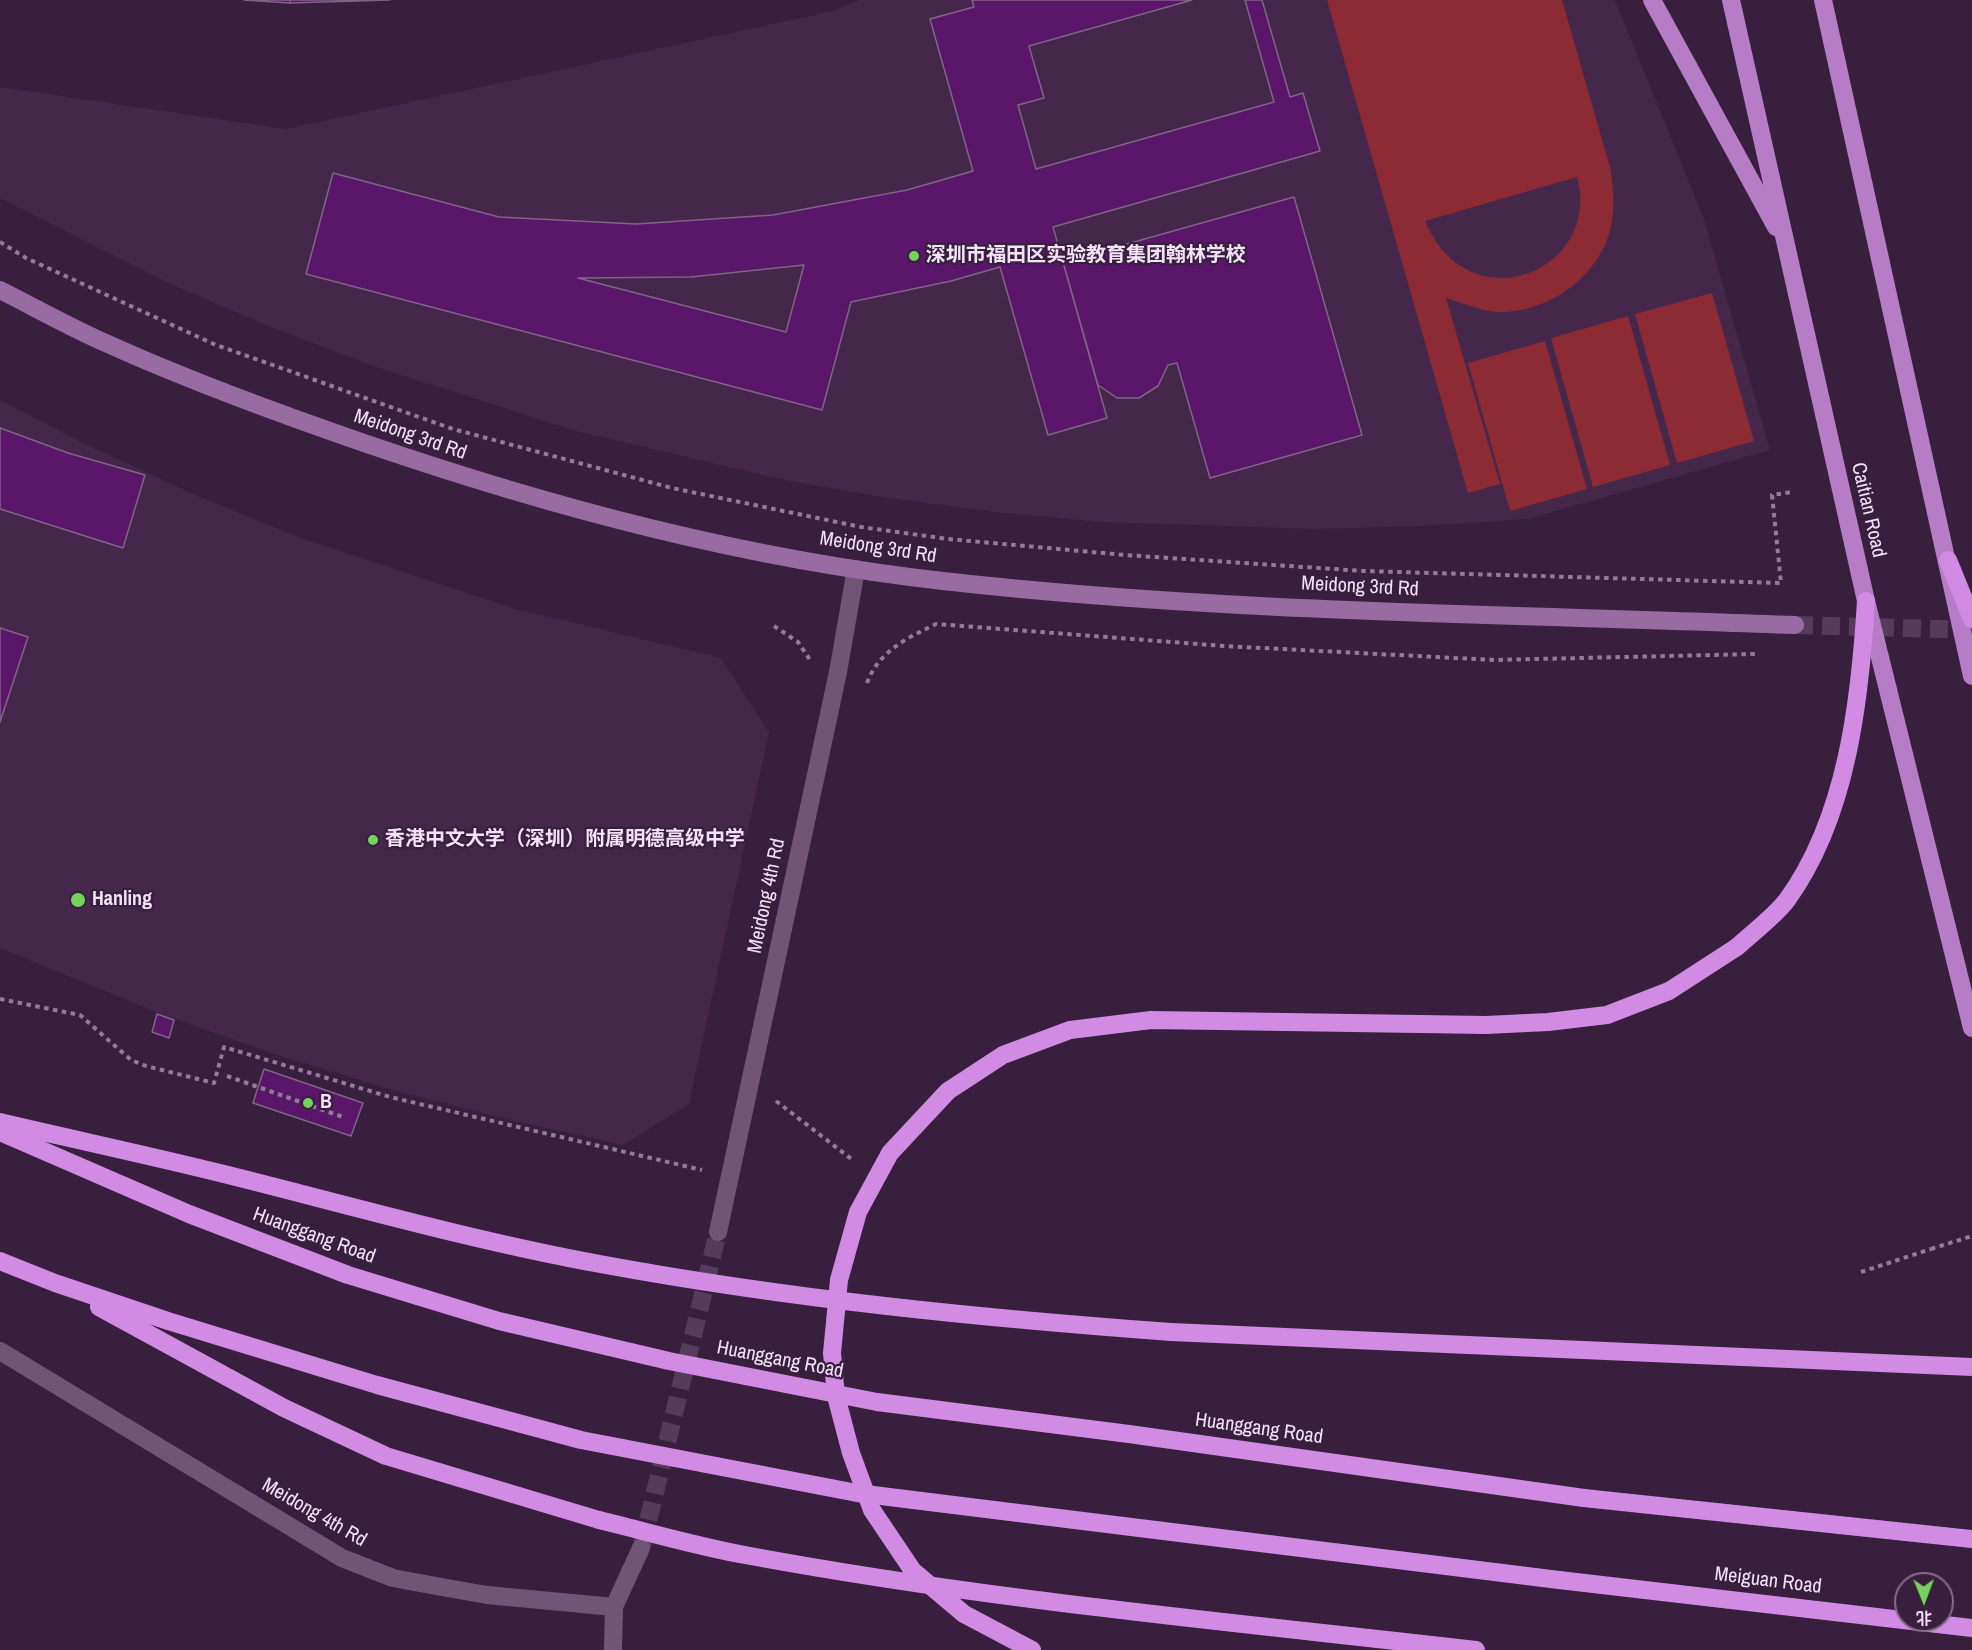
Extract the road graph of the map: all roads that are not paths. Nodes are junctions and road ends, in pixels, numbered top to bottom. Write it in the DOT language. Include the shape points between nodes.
graph roads {
  1 [pos="1652,0"];
  2 [pos="1731,0"];
  3 [pos="1823,0"];
  4 [pos="1786,246"];
  5 [pos="0,290"];
  6 [pos="1948,560"];
  7 [pos="856,569"];
  8 [pos="1866,601"];
  9 [pos="1972,619"];
  10 [pos="1795,625"];
  11 [pos="1972,676"];
  12 [pos="1972,1028"];
  13 [pos="0,1122"];
  14 [pos="0,1132"];
  15 [pos="718,1232"];
  16 [pos="0,1261"];
  17 [pos="55,1283"];
  18 [pos="0,1351"];
  19 [pos="1972,1367"];
  20 [pos="1972,1539"];
  21 [pos="641,1548"];
  22 [pos="614,1606"];
  23 [pos="1972,1628"];
  24 [pos="613,1650"];
  25 [pos="1032,1650"];
  26 [pos="1476,1650"];
  1 -- 4 [label="main road"];
  2 -- 4 [label="main road, Caitian Road"];
  3 -- 6 [label="main road"];
  4 -- 8 [label="main road, Caitian Road"];
  5 -- 7 [label="street, Meidong 3rd Rd" via="106,344 282,415 468,478 649,530"];
  6 -- 9 [label="highway"];
  6 -- 11 [label="main road"];
  7 -- 10 [label="street, Meidong 3rd Rd" via="1131,598"];
  7 -- 15 [label="street, Meidong 4th Rd" via="838,672"];
  8 -- 12 [label="main road, Caitian Road"];
  8 -- 25 [label="highway, bridge" via="1861,677 1849,751 1811,860 1785,902 1737,947 1669,991 1607,1015 1548,1023 1151,1020 1070,1030 1003,1055 948,1091 890,1153 858,1212 839,1280 832,1353 836,1396 851,1453 872,1510 913,1571 964,1614"];
  13 -- 19 [label="highway, bridge" via="227,1175 423,1227 600,1264 775,1293 912,1310 1171,1332"];
  14 -- 20 [label="highway, Huanggang Road, bridge" via="189,1214 348,1275 499,1321 646,1356 876,1402 1584,1498"];
  16 -- 17 [label="highway"];
  17 -- 23 [label="highway, Meiguan Road, bridge" via="377,1385 592,1442 857,1493"];
  17 -- 26 [label="highway, bridge" via="284,1408 386,1456 599,1520 743,1554 862,1574 1015,1596"];
  18 -- 22 [label="street, Meidong 4th Rd" via="342,1558 393,1578 436,1586 487,1595"];
  21 -- 22 [label="street"];
  22 -- 24 [label="street"];
}
